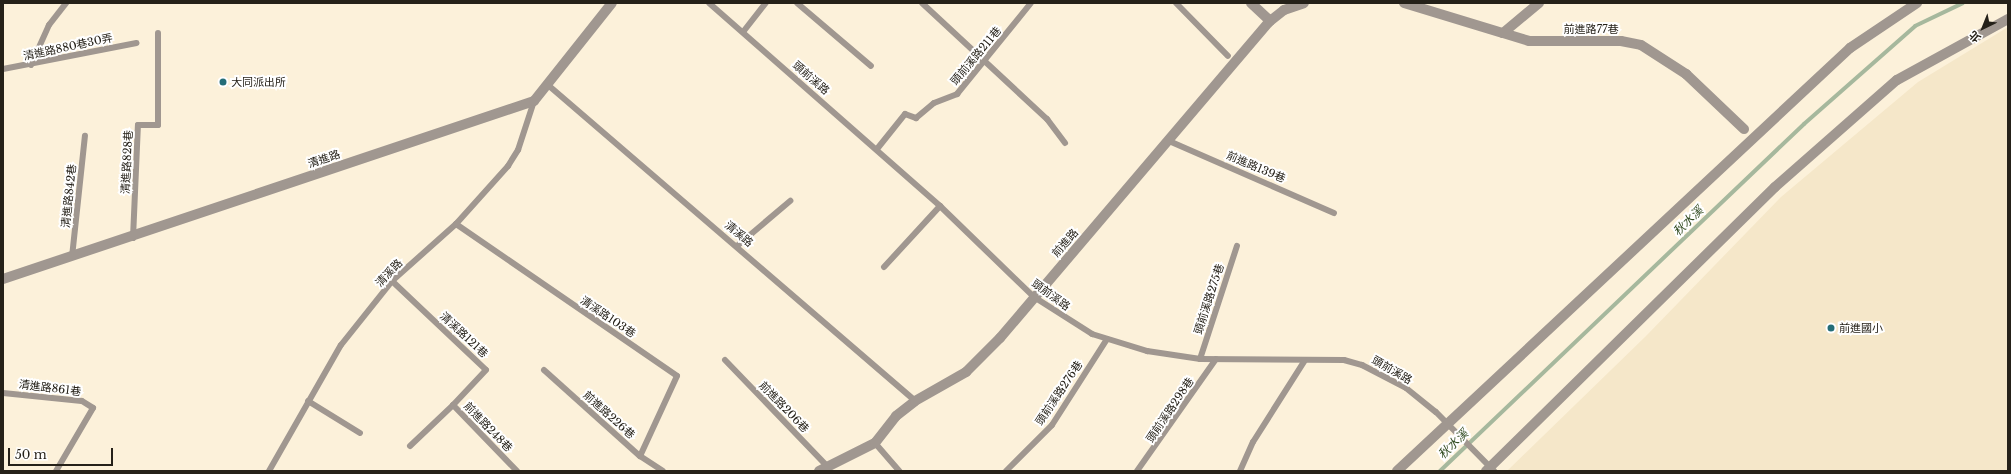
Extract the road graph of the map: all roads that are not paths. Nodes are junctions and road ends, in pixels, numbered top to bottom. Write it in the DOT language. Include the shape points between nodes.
graph roads {
  1 [pos="66,3"];
  2 [pos="612,3"];
  3 [pos="709,3"];
  4 [pos="766,3"];
  5 [pos="797,3"];
  6 [pos="922,3"];
  7 [pos="1031,3"];
  8 [pos="1176,3"];
  9 [pos="1251,3"];
  10 [pos="1304,3"];
  11 [pos="1404,3"];
  12 [pos="1539,3"];
  13 [pos="1917,3"];
  14 [pos="2008,19"];
  15 [pos="1270,21"];
  16 [pos="743,32"];
  17 [pos="158,33"];
  18 [pos="1504,34"];
  19 [pos="137,43"];
  20 [pos="1228,56"];
  21 [pos="986,62"];
  22 [pos="31,65"];
  23 [pos="871,66"];
  24 [pos="3,69"];
  25 [pos="548,85"];
  26 [pos="534,102"];
  27 [pos="1744,129"];
  28 [pos="85,136"];
  29 [pos="1169,141"];
  30 [pos="1065,143"];
  31 [pos="878,149"];
  32 [pos="790,201"];
  33 [pos="940,206"];
  34 [pos="1334,213"];
  35 [pos="456,224"];
  36 [pos="133,238"];
  37 [pos="737,246"];
  38 [pos="1237,246"];
  39 [pos="72,259"];
  40 [pos="884,267"];
  41 [pos="3,279"];
  42 [pos="392,282"];
  43 [pos="1034,297"];
  44 [pos="1106,339"];
  45 [pos="1200,359"];
  46 [pos="1216,359"];
  47 [pos="725,360"];
  48 [pos="1306,360"];
  49 [pos="544,370"];
  50 [pos="3,392"];
  51 [pos="308,401"];
  52 [pos="915,401"];
  53 [pos="453,405"];
  54 [pos="1448,423"];
  55 [pos="360,433"];
  56 [pos="876,443"];
  57 [pos="410,446"];
  58 [pos="640,456"];
  59 [pos="1489,468"];
  60 [pos="824,469"];
  61 [pos="56,471"];
  62 [pos="269,471"];
  63 [pos="517,471"];
  64 [pos="663,471"];
  65 [pos="899,471"];
  66 [pos="1006,471"];
  67 [pos="1137,471"];
  68 [pos="1240,471"];
  69 [pos="1397,471"];
  1 -- 22 [label="lane" via="49,25"];
  2 -- 25 [label="street"];
  3 -- 16 [label="lane, 頭前溪路"];
  4 -- 16 [label="lane"];
  5 -- 23 [label="lane"];
  6 -- 21 [label="lane"];
  7 -- 21 [label="lane, 頭前溪路211巷"];
  8 -- 20 [label="lane"];
  9 -- 15 [label="street"];
  10 -- 15 [label="street, 前進路" via="1284,10"];
  11 -- 18 [label="street"];
  12 -- 18 [label="street"];
  13 -- 54 [label="street" via="1850,48"];
  14 -- 59 [label="street" via="1897,80 1775,187"];
  15 -- 29 [label="street, 前進路"];
  16 -- 31 [label="lane, 頭前溪路"];
  17 -- 36 [label="lane, 清進路828巷" via="158,125 138,126"];
  18 -- 27 [label="street, 前進路77巷" via="1529,41 1621,41 1641,45 1686,74"];
  19 -- 22 [label="lane, 清進路880巷30弄"];
  21 -- 30 [label="lane" via="1047,119"];
  21 -- 31 [label="lane, 頭前溪路211巷" via="953,97 934,102 916,118 905,114"];
  22 -- 24 [label="lane, 清進路880巷30弄"];
  25 -- 26 [label="street"];
  25 -- 37 [label="lane, 清溪路"];
  26 -- 35 [label="lane, 清溪路" via="518,150 508,166"];
  26 -- 36 [label="street, 清進路"];
  28 -- 39 [label="lane, 清進路842巷"];
  29 -- 34 [label="lane, 前進路139巷"];
  29 -- 43 [label="street, 前進路"];
  31 -- 33 [label="lane, 頭前溪路"];
  32 -- 37 [label="lane"];
  33 -- 40 [label="lane"];
  33 -- 43 [label="lane, 頭前溪路"];
  35 -- 42 [label="lane, 清溪路"];
  35 -- 58 [label="lane, 清溪路103巷" via="677,376"];
  36 -- 39 [label="street, 清進路"];
  37 -- 52 [label="lane, 清溪路"];
  38 -- 45 [label="lane, 頭前溪路275巷"];
  39 -- 41 [label="street, 清進路"];
  42 -- 51 [label="lane, 清溪路" via="333,356"];
  42 -- 53 [label="lane, 清溪路121巷" via="486,370"];
  43 -- 44 [label="lane, 頭前溪路"];
  43 -- 52 [label="street, 前進路" via="1000,338 966,372"];
  44 -- 45 [label="lane, 頭前溪路" via="1147,351"];
  44 -- 66 [label="lane, 頭前溪路276巷" via="1052,425"];
  45 -- 46 [label="lane, 頭前溪路"];
  46 -- 48 [label="lane, 頭前溪路"];
  46 -- 67 [label="lane, 頭前溪路298巷"];
  47 -- 60 [label="lane, 前進路206巷"];
  48 -- 54 [label="lane, 頭前溪路" via="1344,360 1379,372"];
  48 -- 68 [label="lane" via="1253,442"];
  49 -- 58 [label="lane, 前進路226巷"];
  50 -- 61 [label="lane, 清進路861巷" via="82,400 93,408"];
  51 -- 55 [label="lane"];
  51 -- 62 [label="lane, 清溪路"];
  52 -- 56 [label="street, 前進路" via="896,416"];
  53 -- 57 [label="lane, 前進路248巷"];
  53 -- 63 [label="lane, 前進路248巷"];
  54 -- 59 [label="lane, 頭前溪路" via="1460,433"];
  54 -- 69 [label="street"];
  56 -- 60 [label="street, 前進路"];
  56 -- 65 [label="lane"];
  58 -- 64 [label="lane, 前進路226巷"];
}
